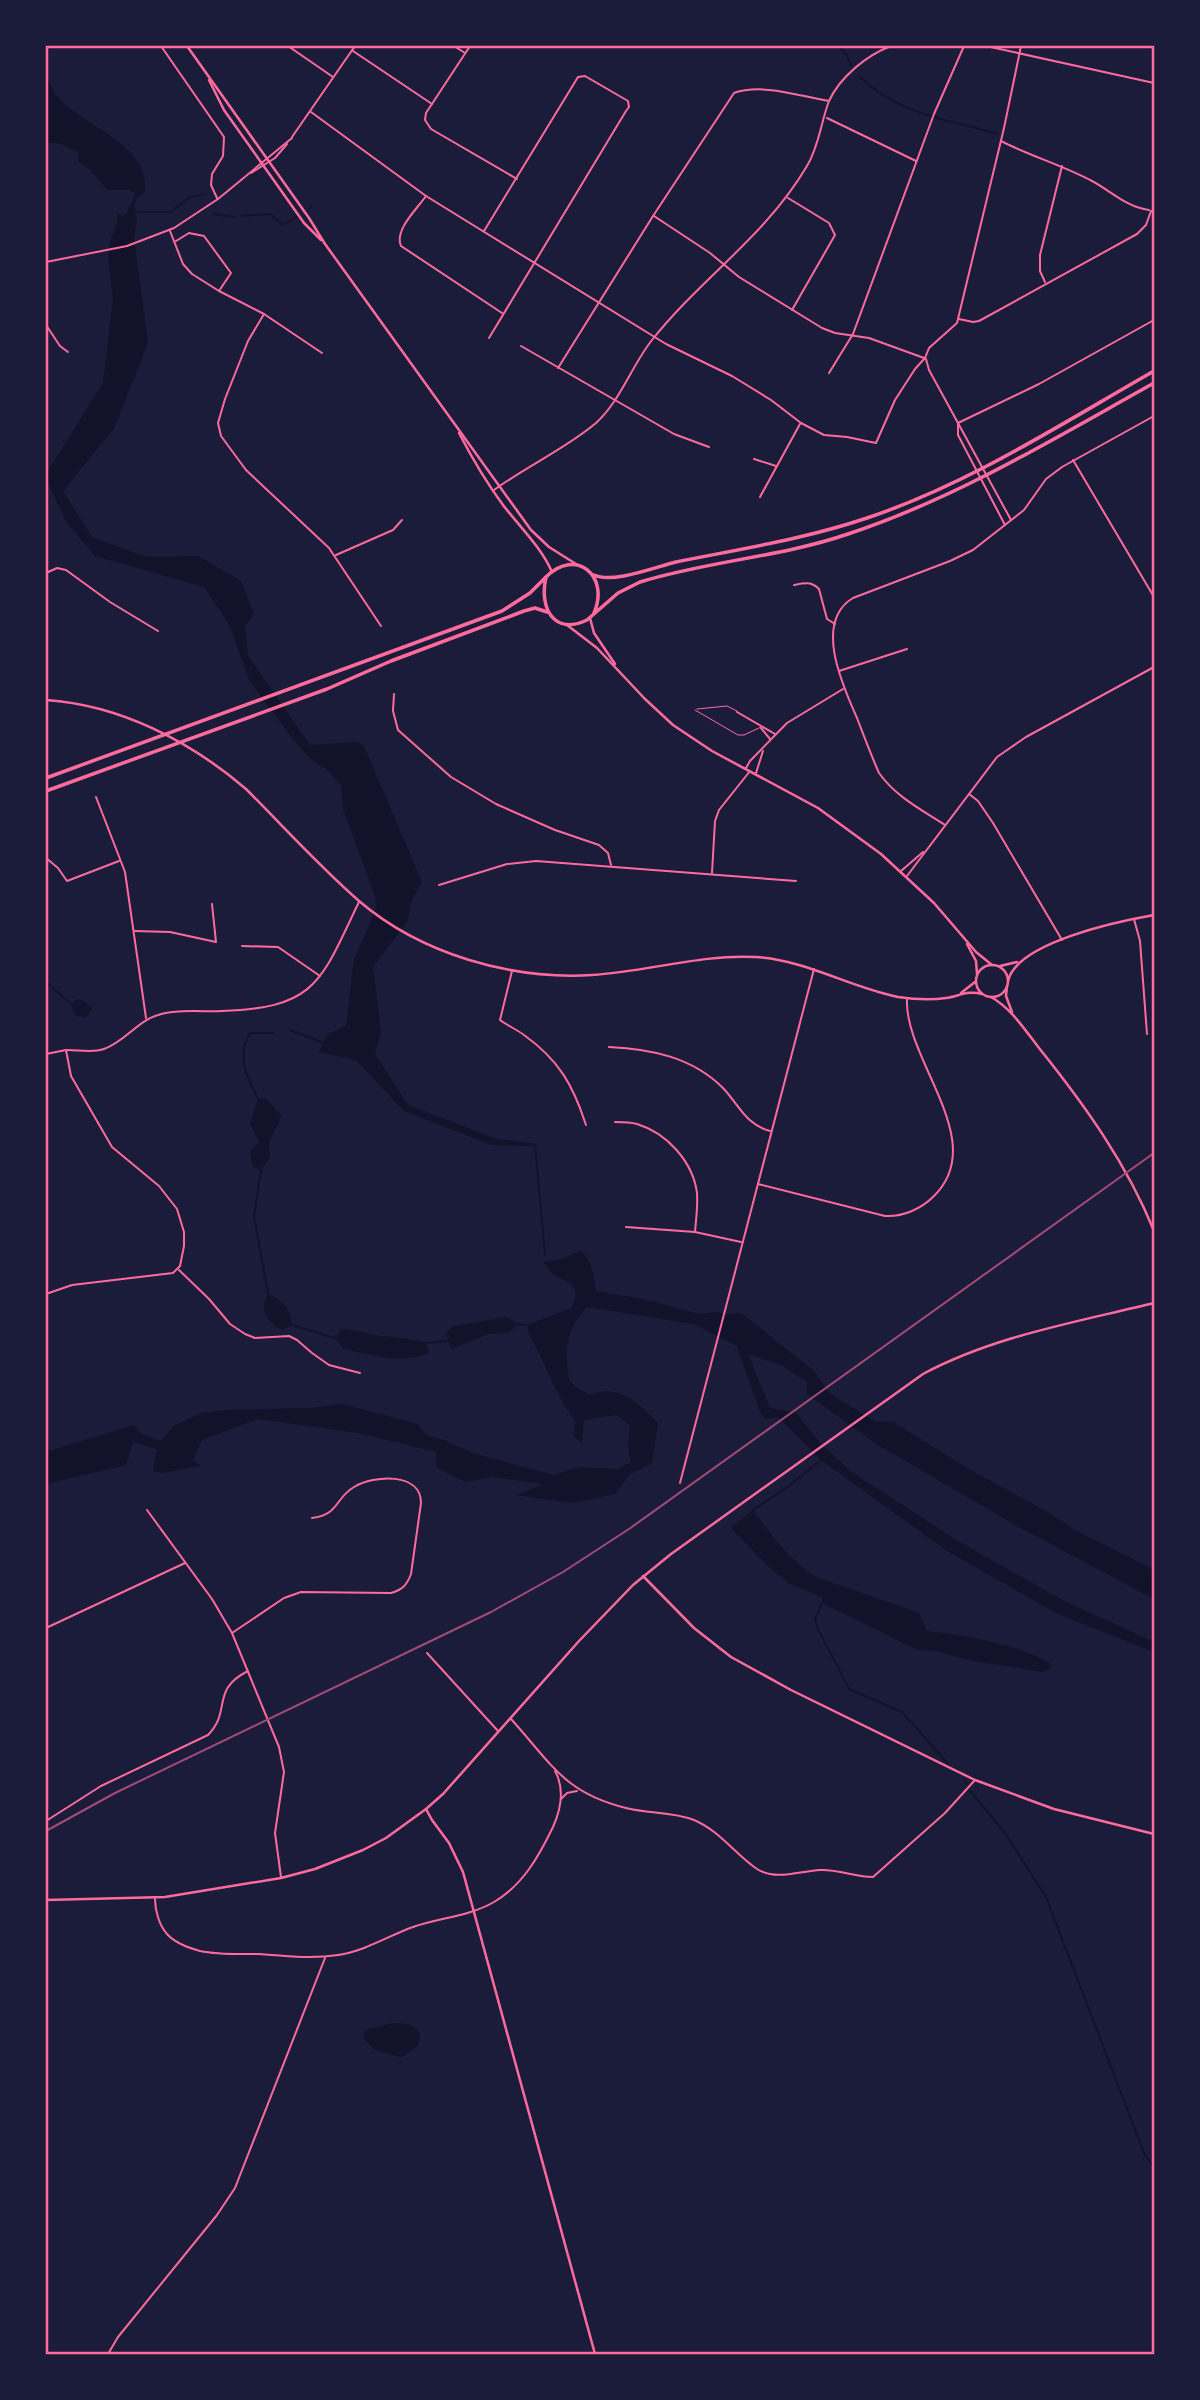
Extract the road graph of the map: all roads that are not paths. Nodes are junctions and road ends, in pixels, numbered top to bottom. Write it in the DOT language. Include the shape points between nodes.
graph roads {
  1 [pos="161,46"];
  2 [pos="187,46"];
  3 [pos="288,46"];
  4 [pos="355,46"];
  5 [pos="454,46"];
  6 [pos="470,46"];
  7 [pos="891,46"];
  8 [pos="964,46"];
  9 [pos="986,46"];
  10 [pos="1021,46"];
  11 [pos="352,51"];
  12 [pos="465,53"];
  13 [pos="1020,53"];
  14 [pos="208,77"];
  15 [pos="334,77"];
  16 [pos="1154,83"];
  17 [pos="830,101"];
  18 [pos="432,104"];
  19 [pos="311,112"];
  20 [pos="826,117"];
  21 [pos="292,138"];
  22 [pos="1001,141"];
  23 [pos="266,158"];
  24 [pos="261,162"];
  25 [pos="270,162"];
  26 [pos="917,162"];
  27 [pos="264,166"];
  28 [pos="1062,166"];
  29 [pos="250,173"];
  30 [pos="517,179"];
  31 [pos="426,197"];
  32 [pos="787,198"];
  33 [pos="218,199"];
  34 [pos="1152,211"];
  35 [pos="653,216"];
  36 [pos="170,230"];
  37 [pos="484,232"];
  38 [pos="175,242"];
  39 [pos="325,244"];
  40 [pos="46,261"];
  41 [pos="534,261"];
  42 [pos="724,265"];
  43 [pos="1046,283"];
  44 [pos="219,291"];
  45 [pos="599,302"];
  46 [pos="792,310"];
  47 [pos="503,313"];
  48 [pos="264,314"];
  49 [pos="958,319"];
  50 [pos="1154,320"];
  51 [pos="46,325"];
  52 [pos="853,334"];
  53 [pos="655,337"];
  54 [pos="489,338"];
  55 [pos="522,345"];
  56 [pos="68,352"];
  57 [pos="322,353"];
  58 [pos="925,358"];
  59 [pos="558,368"];
  60 [pos="1154,371"];
  61 [pos="828,373"];
  62 [pos="1154,383"];
  63 [pos="614,400"];
  64 [pos="1154,416"];
  65 [pos="801,423"];
  66 [pos="958,423"];
  67 [pos="454,424"];
  68 [pos="709,447"];
  69 [pos="754,459"];
  70 [pos="1073,460"];
  71 [pos="777,467"];
  72 [pos="983,467"];
  73 [pos="976,471"];
  74 [pos="988,476"];
  75 [pos="980,479"];
  76 [pos="500,486"];
  77 [pos="494,491"];
  78 [pos="760,497"];
  79 [pos="402,520"];
  80 [pos="1011,520"];
  81 [pos="1005,525"];
  82 [pos="335,556"];
  83 [pos="577,565"];
  84 [pos="552,572"];
  85 [pos="46,573"];
  86 [pos="592,574"];
  87 [pos="546,577"];
  88 [pos="794,585"];
  89 [pos="1154,597"];
  90 [pos="547,612"];
  91 [pos="592,615"];
  92 [pos="564,624"];
  93 [pos="836,624"];
  94 [pos="381,626"];
  95 [pos="158,631"];
  96 [pos="907,649"];
  97 [pos="46,664"];
  98 [pos="1154,667"];
  99 [pos="47,671"];
  100 [pos="838,672"];
  101 [pos="620,673"];
  102 [pos="844,688"];
  103 [pos="394,694"];
  104 [pos="46,700"];
  105 [pos="737,712"];
  106 [pos="761,727"];
  107 [pos="775,734"];
  108 [pos="770,739"];
  109 [pos="764,749"];
  110 [pos="746,768"];
  111 [pos="751,771"];
  112 [pos="756,773"];
  113 [pos="46,778"];
  114 [pos="46,791"];
  115 [pos="969,793"];
  116 [pos="96,797"];
  117 [pos="945,825"];
  118 [pos="927,849"];
  119 [pos="46,858"];
  120 [pos="120,860"];
  121 [pos="610,866"];
  122 [pos="901,871"];
  123 [pos="712,875"];
  124 [pos="907,877"];
  125 [pos="796,881"];
  126 [pos="439,885"];
  127 [pos="360,901"];
  128 [pos="212,904"];
  129 [pos="1154,915"];
  130 [pos="1134,918"];
  131 [pos="134,931"];
  132 [pos="1062,940"];
  133 [pos="966,941"];
  134 [pos="242,946"];
  135 [pos="1020,961"];
  136 [pos="995,966"];
  137 [pos="814,969"];
  138 [pos="513,970"];
  139 [pos="321,976"];
  140 [pos="976,978"];
  141 [pos="1008,981"];
  142 [pos="1007,986"];
  143 [pos="958,994"];
  144 [pos="982,994"];
  145 [pos="991,997"];
  146 [pos="906,998"];
  147 [pos="1013,1016"];
  148 [pos="146,1019"];
  149 [pos="1147,1034"];
  150 [pos="609,1047"];
  151 [pos="66,1050"];
  152 [pos="46,1054"];
  153 [pos="615,1122"];
  154 [pos="586,1125"];
  155 [pos="771,1132"];
  156 [pos="757,1184"];
  157 [pos="626,1227"];
  158 [pos="1154,1231"];
  159 [pos="695,1232"];
  160 [pos="743,1242"];
  161 [pos="178,1269"];
  162 [pos="46,1294"];
  163 [pos="1154,1303"];
  164 [pos="360,1373"];
  165 [pos="680,1483"];
  166 [pos="147,1510"];
  167 [pos="312,1518"];
  168 [pos="186,1563"];
  169 [pos="643,1576"];
  170 [pos="46,1628"];
  171 [pos="232,1633"];
  172 [pos="427,1653"];
  173 [pos="248,1670"];
  174 [pos="511,1718"];
  175 [pos="498,1732"];
  176 [pos="553,1769"];
  177 [pos="975,1780"];
  178 [pos="580,1791"];
  179 [pos="561,1800"];
  180 [pos="426,1809"];
  181 [pos="46,1821"];
  182 [pos="1154,1834"];
  183 [pos="281,1878"];
  184 [pos="155,1898"];
  185 [pos="46,1900"];
  186 [pos="473,1910"];
  187 [pos="326,1956"];
  188 [pos="108,2354"];
  189 [pos="595,2354"];
  1 -- 33 [label="street" via="224,136 223,156 212,174 211,185"];
  2 -- 14 [label="main road"];
  3 -- 15 [label="street"];
  4 -- 11 [label="street"];
  5 -- 12 [label="street"];
  6 -- 12 [label="street"];
  7 -- 17 [label="street" via="849,74"];
  8 -- 26 [label="street"];
  9 -- 13 [label="street"];
  10 -- 13 [label="street"];
  11 -- 15 [label="street"];
  11 -- 18 [label="street"];
  12 -- 18 [label="street"];
  13 -- 16 [label="street"];
  13 -- 22 [label="street"];
  14 -- 23 [label="main road"];
  14 -- 24 [label="main road" via="224,110"];
  15 -- 19 [label="street"];
  17 -- 20 [label="street"];
  17 -- 35 [label="street" via="763,90 734,93"];
  18 -- 30 [label="street" via="425,120 431,129"];
  19 -- 21 [label="street"];
  19 -- 31 [label="street"];
  20 -- 26 [label="street"];
  20 -- 32 [label="street" via="809,162"];
  21 -- 23 [label="street"];
  21 -- 25 [label="street"];
  22 -- 28 [label="street"];
  22 -- 49 [label="street"];
  23 -- 24 [label="street"];
  23 -- 25 [label="main road"];
  24 -- 27 [label="main road"];
  24 -- 29 [label="street"];
  25 -- 27 [label="street"];
  25 -- 39 [label="main road"];
  26 -- 52 [label="street"];
  27 -- 29 [label="street"];
  27 -- 39 [label="main road" via="304,223"];
  28 -- 34 [label="street" via="1123,201"];
  28 -- 43 [label="street" via="1040,255"];
  29 -- 33 [label="street"];
  30 -- 37 [label="street"];
  30 -- 41 [label="street" via="581,76 629,104"];
  31 -- 37 [label="street"];
  31 -- 47 [label="street" via="400,232 401,246"];
  32 -- 42 [label="street"];
  32 -- 46 [label="street" via="829,223 835,235"];
  33 -- 36 [label="street"];
  34 -- 43 [label="street" via="1137,234"];
  35 -- 42 [label="street"];
  35 -- 45 [label="street"];
  36 -- 38 [label="street"];
  36 -- 40 [label="street" via="127,246"];
  37 -- 41 [label="street"];
  38 -- 44 [label="street" via="187,269"];
  38 -- 44 [label="street" via="189,233 204,236 231,274"];
  39 -- 67 [label="main road"];
  41 -- 45 [label="street"];
  41 -- 47 [label="street"];
  42 -- 46 [label="street"];
  42 -- 53 [label="street"];
  43 -- 49 [label="street" via="979,321"];
  44 -- 48 [label="street"];
  45 -- 53 [label="street"];
  45 -- 59 [label="street"];
  46 -- 52 [label="street" via="822,328"];
  47 -- 54 [label="street"];
  48 -- 57 [label="street"];
  48 -- 82 [label="street" via="243,351 219,430 246,470"];
  49 -- 58 [label="street"];
  50 -- 66 [label="street"];
  51 -- 56 [label="street"];
  52 -- 58 [label="street"];
  52 -- 61 [label="street"];
  53 -- 63 [label="street"];
  53 -- 65 [label="street" via="751,387"];
  55 -- 59 [label="street"];
  58 -- 65 [label="street" via="895,400 876,443 827,436"];
  58 -- 66 [label="street"];
  59 -- 63 [label="street"];
  60 -- 72 [label="highway"];
  62 -- 74 [label="highway"];
  63 -- 68 [label="street" via="674,434"];
  63 -- 76 [label="street" via="587,430"];
  64 -- 70 [label="street"];
  65 -- 71 [label="street"];
  66 -- 72 [label="street"];
  66 -- 73 [label="street" via="958,435"];
  67 -- 76 [label="main road"];
  67 -- 77 [label="main road"];
  69 -- 71 [label="street"];
  70 -- 80 [label="street" via="1046,479"];
  70 -- 89 [label="street"];
  71 -- 78 [label="street"];
  72 -- 73 [label="highway"];
  72 -- 74 [label="street"];
  73 -- 75 [label="street"];
  73 -- 86 [label="highway" via="897,507 815,534 615,578"];
  74 -- 75 [label="highway"];
  74 -- 80 [label="street"];
  75 -- 81 [label="street"];
  75 -- 91 [label="highway" via="846,535 640,582"];
  76 -- 77 [label="street"];
  76 -- 83 [label="main road" via="538,539"];
  77 -- 84 [label="main road"];
  79 -- 82 [label="street" via="393,530"];
  80 -- 81 [label="street"];
  81 -- 93 [label="street" via="964,554 848,601"];
  82 -- 94 [label="street"];
  83 -- 84 [label="highway"];
  83 -- 86 [label="highway"];
  84 -- 87 [label="highway"];
  85 -- 95 [label="street" via="58,568 69,571"];
  86 -- 91 [label="highway" via="599,595"];
  87 -- 90 [label="highway" via="543,599"];
  87 -- 113 [label="highway" via="502,611"];
  88 -- 93 [label="street" via="816,586 827,619"];
  90 -- 92 [label="highway"];
  90 -- 114 [label="highway" via="524,611"];
  91 -- 92 [label="highway"];
  91 -- 101 [label="main road" via="594,633"];
  92 -- 101 [label="main road" via="597,648"];
  93 -- 100 [label="street"];
  96 -- 100 [label="street"];
  97 -- 99 [label="street"];
  98 -- 115 [label="street" via="1014,745 990,765"];
  100 -- 102 [label="street"];
  101 -- 110 [label="main road" via="673,725"];
  102 -- 107 [label="street"];
  102 -- 117 [label="street" via="889,787"];
  103 -- 121 [label="street" via="398,730 451,777 496,804 599,845 608,853"];
  104 -- 127 [label="main road" via="126,718 209,760 246,789"];
  105 -- 106 [label="street"];
  105 -- 106 [label="lane" via="727,706 695,710 738,735"];
  106 -- 107 [label="street"];
  106 -- 108 [label="street"];
  107 -- 108 [label="street"];
  108 -- 109 [label="street"];
  109 -- 110 [label="street"];
  109 -- 112 [label="street"];
  110 -- 111 [label="main road"];
  111 -- 112 [label="main road"];
  111 -- 123 [label="street" via="719,810"];
  112 -- 122 [label="main road" via="818,808"];
  115 -- 117 [label="street"];
  115 -- 132 [label="street" via="993,822"];
  116 -- 120 [label="street"];
  117 -- 118 [label="street"];
  118 -- 122 [label="street"];
  118 -- 124 [label="street"];
  119 -- 120 [label="street" via="67,881"];
  120 -- 131 [label="street"];
  121 -- 123 [label="street"];
  121 -- 126 [label="street" via="522,861"];
  122 -- 124 [label="main road"];
  123 -- 125 [label="street"];
  124 -- 133 [label="main road"];
  127 -- 138 [label="main road" via="405,932 461,956"];
  127 -- 139 [label="street"];
  128 -- 131 [label="street" via="216,942 170,932"];
  129 -- 130 [label="main road"];
  130 -- 132 [label="main road"];
  130 -- 149 [label="street"];
  131 -- 148 [label="street"];
  132 -- 135 [label="main road"];
  133 -- 136 [label="main road"];
  133 -- 140 [label="main road" via="976,961"];
  134 -- 139 [label="street" via="278,947"];
  135 -- 136 [label="main road"];
  135 -- 141 [label="main road"];
  136 -- 140 [label="main road" via="983,968"];
  136 -- 141 [label="main road" via="1005,972"];
  137 -- 138 [label="main road" via="742,957 591,975"];
  137 -- 146 [label="main road"];
  137 -- 155 [label="street"];
  138 -- 154 [label="street" via="500,1020 540,1047 561,1069"];
  139 -- 148 [label="street" via="278,1006 160,1014"];
  140 -- 143 [label="main road"];
  140 -- 144 [label="main road"];
  141 -- 142 [label="main road"];
  142 -- 145 [label="main road"];
  142 -- 147 [label="main road"];
  143 -- 144 [label="main road"];
  143 -- 146 [label="main road"];
  144 -- 145 [label="main road"];
  145 -- 147 [label="main road"];
  146 -- 156 [label="street" via="909,1024 953,1136 952,1162 936,1195 916,1210 885,1216"];
  147 -- 158 [label="main road" via="1087,1110 1127,1175"];
  148 -- 151 [label="street" via="103,1050"];
  150 -- 155 [label="street" via="642,1048 690,1064 722,1087 753,1125"];
  151 -- 152 [label="street"];
  151 -- 161 [label="street" via="71,1076 112,1147 152,1179 177,1209 184,1237"];
  153 -- 159 [label="street" via="637,1124 654,1132 682,1158 697,1194"];
  155 -- 156 [label="street"];
  156 -- 160 [label="street"];
  157 -- 159 [label="street"];
  159 -- 160 [label="street"];
  160 -- 165 [label="street"];
  161 -- 162 [label="street" via="72,1285"];
  161 -- 164 [label="street" via="245,1334 255,1338 289,1336 329,1365"];
  163 -- 169 [label="main road" via="967,1352 923,1374"];
  166 -- 168 [label="street"];
  167 -- 171 [label="street" via="330,1513 363,1483 391,1478 416,1486 421,1503 408,1582 391,1593 301,1592 284,1598"];
  168 -- 170 [label="street"];
  168 -- 171 [label="street"];
  169 -- 174 [label="main road"];
  169 -- 177 [label="main road" via="694,1628 731,1657"];
  171 -- 173 [label="street"];
  172 -- 175 [label="street"];
  173 -- 181 [label="street" via="226,1688 219,1722 208,1735 101,1786"];
  173 -- 183 [label="street" via="282,1760 283,1789 275,1833"];
  174 -- 175 [label="main road"];
  174 -- 176 [label="street"];
  175 -- 180 [label="main road"];
  176 -- 178 [label="street"];
  176 -- 179 [label="street"];
  177 -- 178 [label="street" via="873,1877 831,1871 765,1873 713,1830 695,1821 628,1809"];
  177 -- 182 [label="main road" via="1054,1809"];
  178 -- 179 [label="street" via="567,1793"];
  179 -- 186 [label="street" via="545,1844 523,1877 492,1903"];
  180 -- 183 [label="main road" via="363,1850"];
  180 -- 186 [label="main road" via="463,1872"];
  183 -- 184 [label="main road"];
  184 -- 185 [label="main road"];
  184 -- 187 [label="street" via="167,1934 199,1951"];
  186 -- 187 [label="street" via="413,1927 355,1951"];
  186 -- 189 [label="main road"];
  187 -- 188 [label="street" via="235,2188"];
}
